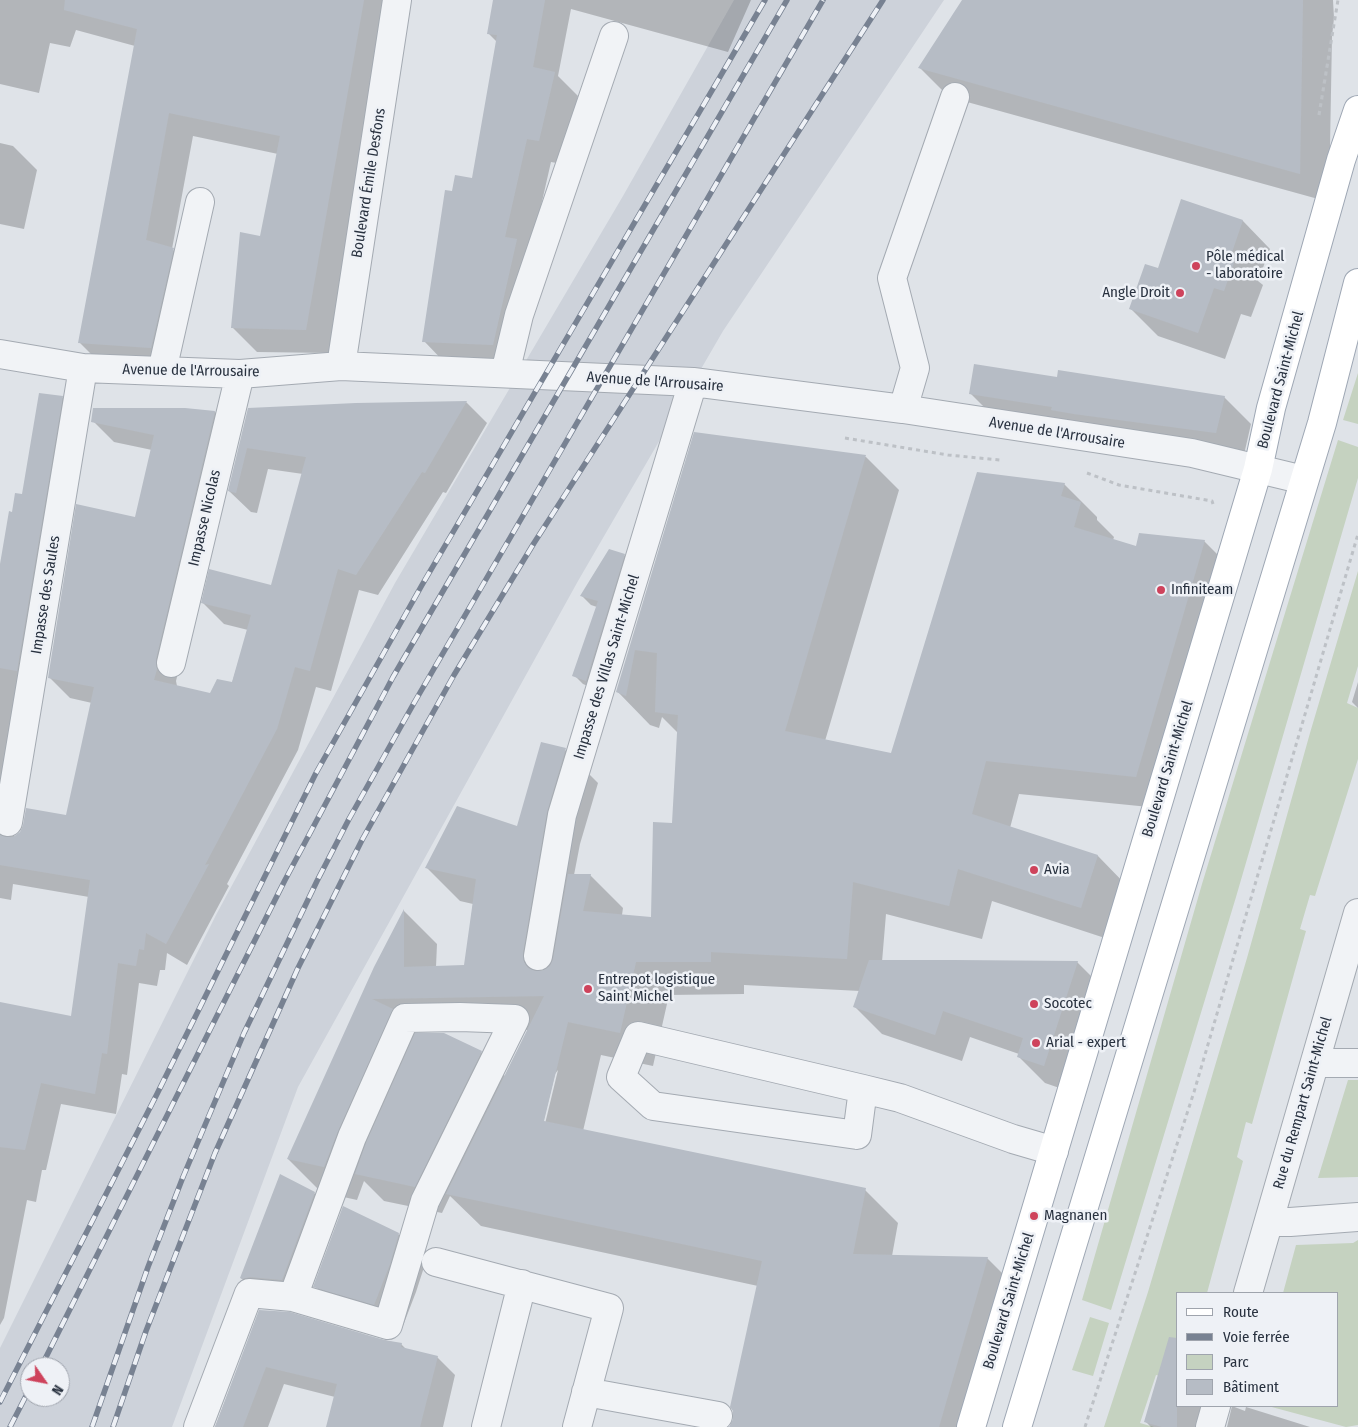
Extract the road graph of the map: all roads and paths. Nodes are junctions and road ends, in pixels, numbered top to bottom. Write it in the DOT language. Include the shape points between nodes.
graph roads {
  1 [pos="397,0"];
  2 [pos="614,36"];
  3 [pos="955,97"];
  4 [pos="1358,110"];
  5 [pos="200,202"];
  6 [pos="1358,283"];
  7 [pos="0,354"];
  8 [pos="341,366"];
  9 [pos="83,368"];
  10 [pos="162,371"];
  11 [pos="504,373"];
  12 [pos="240,374"];
  13 [pos="693,382"];
  14 [pos="903,409"];
  15 [pos="836,436"];
  16 [pos="1006,461"];
  17 [pos="1258,469"];
  18 [pos="1083,471"];
  19 [pos="1304,480"];
  20 [pos="1212,501"];
  21 [pos="1358,534"];
  22 [pos="171,662"];
  23 [pos="8,822"];
  24 [pos="1358,913"];
  25 [pos="538,956"];
  26 [pos="1315,1063"];
  27 [pos="1358,1063"];
  28 [pos="863,1089"];
  29 [pos="1054,1151"];
  30 [pos="1358,1217"];
  31 [pos="1269,1222"];
  32 [pos="436,1262"];
  33 [pos="522,1284"];
  34 [pos="1248,1292"];
  35 [pos="292,1297"];
  36 [pos="586,1392"];
  37 [pos="1216,1407"];
  38 [pos="718,1416"];
  39 [pos="198,1427"];
  40 [pos="486,1427"];
  41 [pos="577,1427"];
  42 [pos="971,1427"];
  43 [pos="1017,1427"];
  44 [pos="1085,1427"];
  45 [pos="1210,1427"];
  1 -- 8 [label="street, Boulevard Émile Desfons"];
  2 -- 11 [label="street" via="520,314"];
  3 -- 14 [label="street" via="892,278 916,368"];
  4 -- 17 [label="main road, Boulevard Saint-Michel" via="1271,408"];
  5 -- 10 [label="street"];
  6 -- 19 [label="main road"];
  7 -- 9 [label="street, Avenue de l'Arrousaire"];
  8 -- 11 [label="street, Avenue de l'Arrousaire"];
  8 -- 12 [label="street, Avenue de l'Arrousaire"];
  9 -- 10 [label="street, Avenue de l'Arrousaire"];
  9 -- 23 [label="street, Impasse des Saules"];
  10 -- 12 [label="street, Avenue de l'Arrousaire"];
  11 -- 13 [label="street, Avenue de l'Arrousaire"];
  12 -- 22 [label="street, Impasse Nicolas"];
  13 -- 14 [label="street, Avenue de l'Arrousaire"];
  13 -- 25 [label="street, Impasse des Villas Saint-Michel" via="562,815"];
  14 -- 17 [label="street, Avenue de l'Arrousaire" via="1192,453"];
  15 -- 16 [label="path" via="948,455"];
  17 -- 19 [label="street, Avenue de l'Arrousaire"];
  17 -- 29 [label="main road, Boulevard Saint-Michel"];
  18 -- 20 [label="path" via="1118,484"];
  19 -- 43 [label="main road"];
  21 -- 44 [label="path" via="1194,1092"];
  24 -- 26 [label="street, Rue du Rempart Saint-Michel"];
  26 -- 27 [label="street"];
  26 -- 31 [label="street, Rue du Rempart Saint-Michel"];
  28 -- 28 [label="street" via="638,1036 621,1077 653,1106 857,1135"];
  28 -- 29 [label="street" via="900,1098"];
  29 -- 42 [label="main road, Boulevard Saint-Michel"];
  30 -- 31 [label="street"];
  31 -- 34 [label="street, Rue du Rempart Saint-Michel"];
  32 -- 33 [label="street"];
  33 -- 36 [label="street" via="609,1308"];
  33 -- 40 [label="street"];
  35 -- 35 [label="street" via="352,1137 405,1018 514,1019 425,1201 388,1326"];
  35 -- 39 [label="street" via="249,1293"];
  36 -- 38 [label="street"];
  36 -- 41 [label="street"];
  37 -- 45 [label="street"];
}
